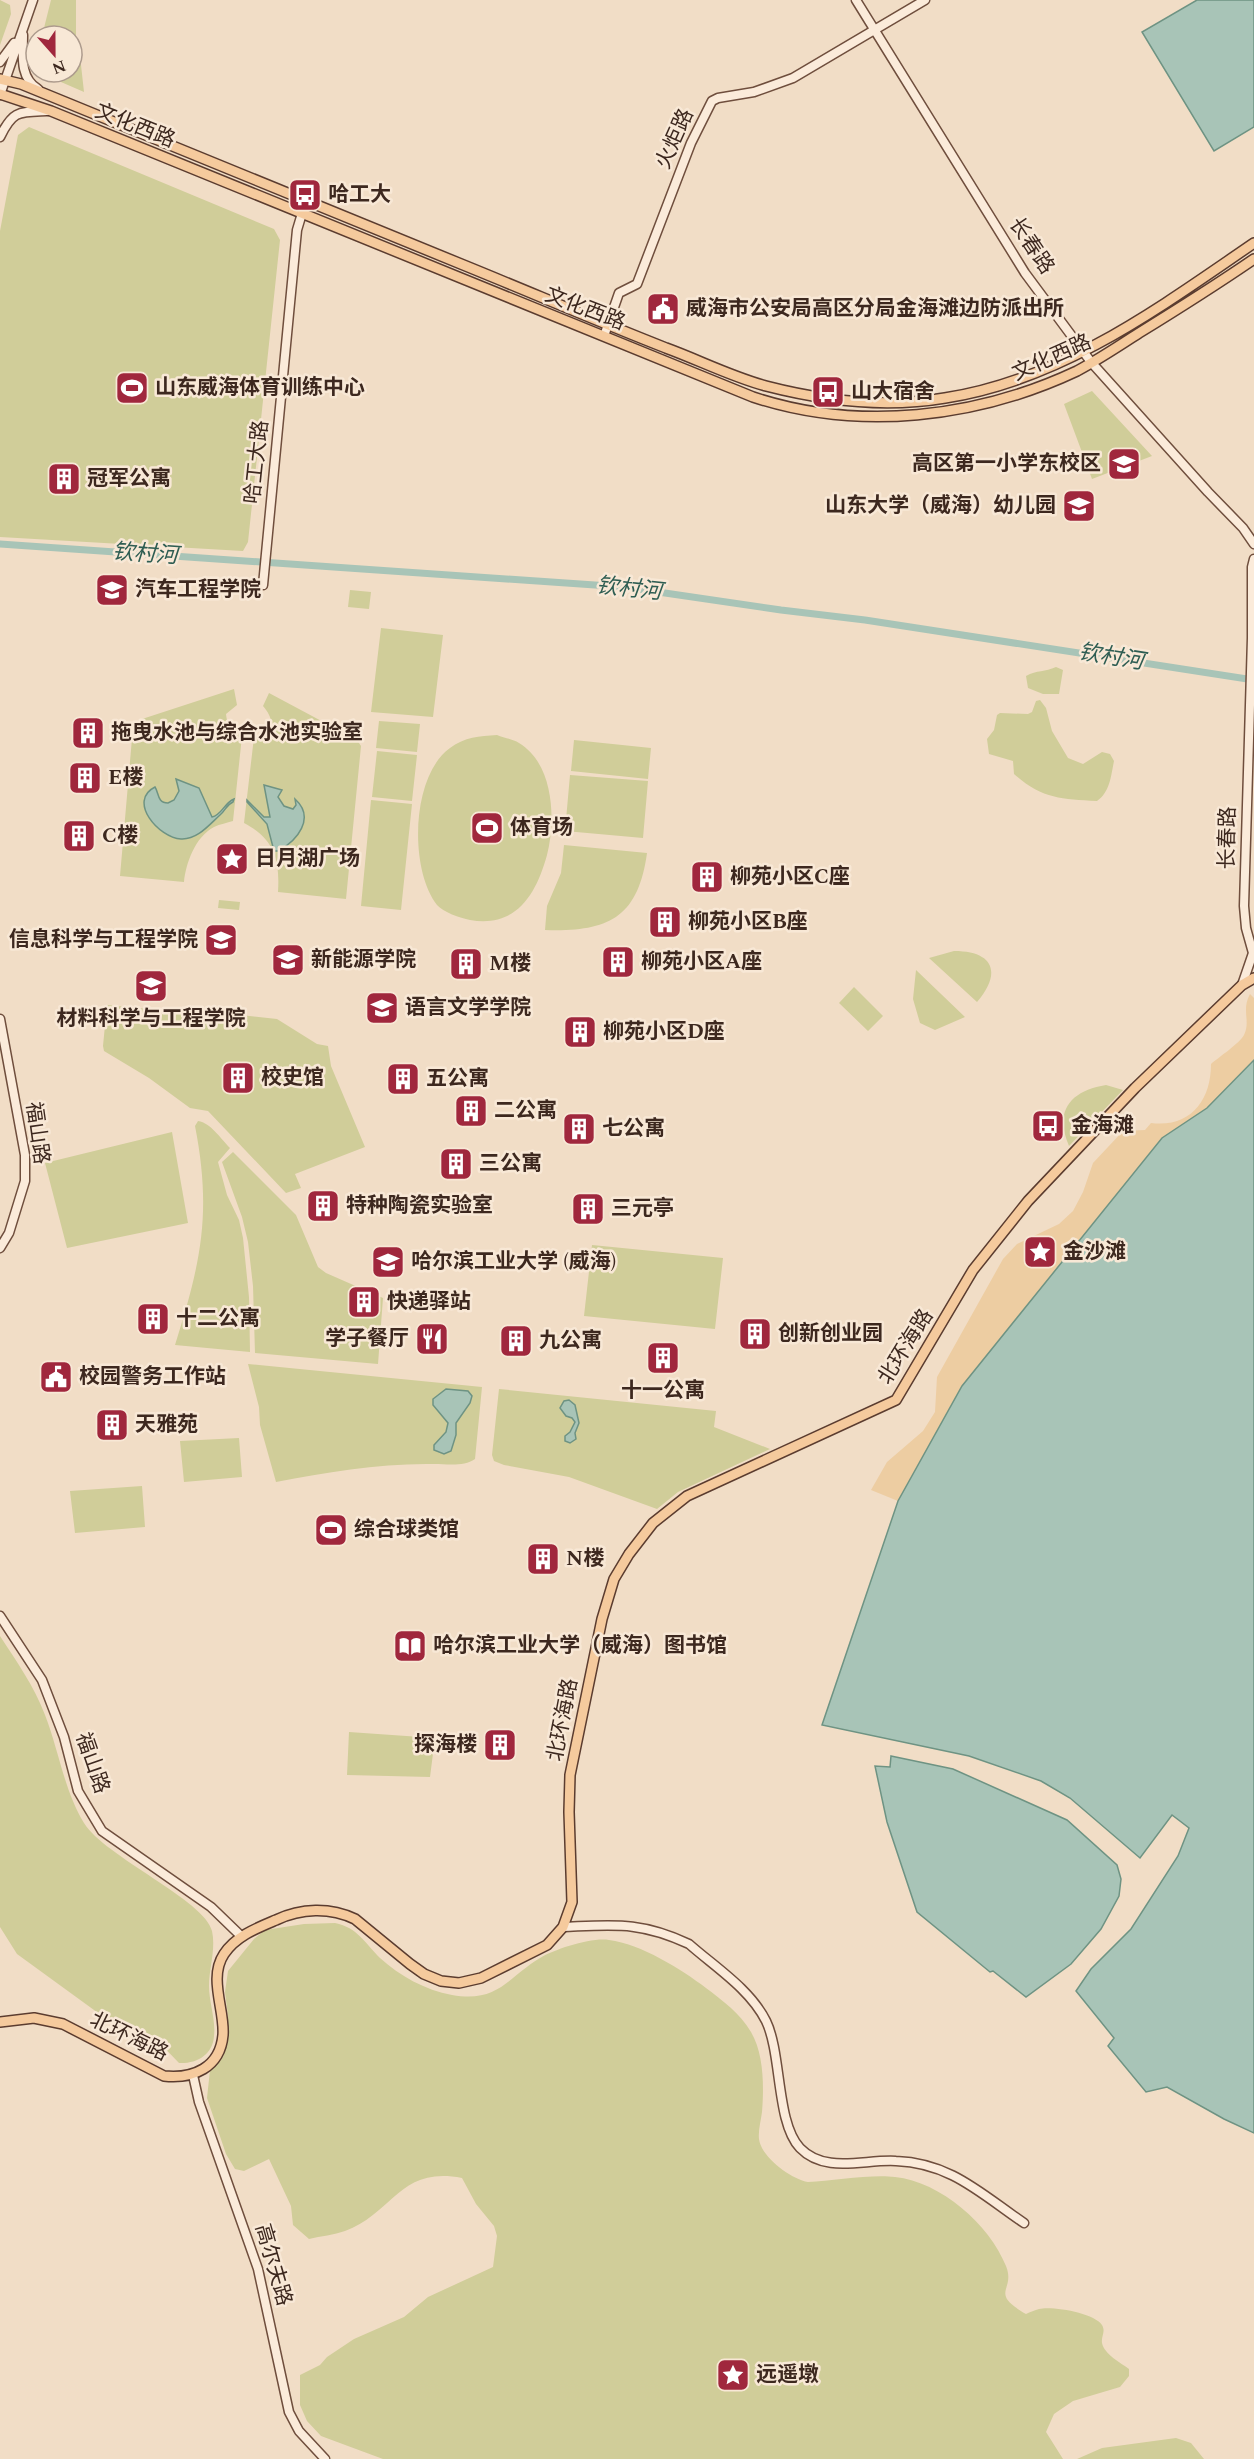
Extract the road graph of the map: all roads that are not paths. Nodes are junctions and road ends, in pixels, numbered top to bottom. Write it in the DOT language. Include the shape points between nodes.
graph roads {
  1 [pos="33,0"];
  2 [pos="856,0"];
  3 [pos="925,0"];
  4 [pos="23,28"];
  5 [pos="874,31"];
  6 [pos="0,62"];
  7 [pos="2,80"];
  8 [pos="0,94"];
  9 [pos="54,98"];
  10 [pos="51,111"];
  11 [pos="0,137"];
  12 [pos="306,200"];
  13 [pos="301,213"];
  14 [pos="1254,243"];
  15 [pos="1254,259"];
  16 [pos="608,324"];
  17 [pos="604,336"];
  18 [pos="1085,351"];
  19 [pos="1091,362"];
  20 [pos="1254,544"];
  21 [pos="1254,559"];
  22 [pos="263,585"];
  23 [pos="1254,954"];
  24 [pos="1254,978"];
  25 [pos="1242,985"];
  26 [pos="0,1019"];
  27 [pos="0,1248"];
  28 [pos="0,1616"];
  29 [pos="563,1927"];
  30 [pos="241,1936"];
  31 [pos="0,2022"];
  32 [pos="193,2075"];
  33 [pos="1024,2223"];
  34 [pos="325,2459"];
  1 -- 4 [label="street"];
  2 -- 5 [label="street, 长春路"];
  3 -- 5 [label="street, 火炬路"];
  4 -- 6 [label="street"];
  4 -- 7 [label="street"];
  4 -- 9 [label="street" via="22,66 33,86"];
  5 -- 16 [label="street, 火炬路" via="793,78 712,101 691,143 637,284 619,293"];
  5 -- 18 [label="street, 长春路" via="1025,273"];
  7 -- 8 [label="street"];
  7 -- 9 [label="main road, 文化西路"];
  8 -- 10 [label="main road, 文化西路"];
  9 -- 12 [label="main road, 文化西路"];
  10 -- 11 [label="street" via="23,112 8,120"];
  10 -- 13 [label="main road, 文化西路"];
  12 -- 13 [label="street, 哈工大路"];
  12 -- 16 [label="main road, 文化西路"];
  13 -- 17 [label="main road, 文化西路"];
  13 -- 22 [label="street, 哈工大路"];
  14 -- 18 [label="main road, 文化西路"];
  15 -- 19 [label="main road, 文化西路"];
  16 -- 17 [label="street, 火炬路"];
  16 -- 18 [label="main road, 文化西路" via="764,386 861,403 945,398 1001,386"];
  17 -- 19 [label="main road, 文化西路" via="761,399 860,418 903,417 1001,399 1051,382"];
  18 -- 19 [label="street, 长春路"];
  19 -- 20 [label="street, 长春路"];
  21 -- 23 [label="street, 长春路" via="1244,906"];
  23 -- 25 [label="street, 长春路"];
  24 -- 25 [label="main road, 北环海路"];
  25 -- 29 [label="main road, 北环海路" via="1135,1088 1028,1201 973,1270 896,1400 687,1496 653,1522 629,1554 615,1579 602,1619 582,1708 570,1783 572,1902"];
  26 -- 27 [label="street, 福山路" via="25,1155 25,1181 9,1233"];
  28 -- 30 [label="street, 福山路" via="42,1680 64,1737 78,1791 102,1831 211,1907"];
  29 -- 30 [label="main road, 北环海路" via="547,1945 520,1960 481,1978 459,1983 424,1974 355,1919 326,1909 285,1916"];
  29 -- 33 [label="street" via="619,1924 651,1929 678,1939 752,1998 766,2022 789,2127 798,2146 813,2160 833,2164 926,2164 951,2173"];
  30 -- 32 [label="main road, 北环海路" via="223,1955 218,1975 223,2035 218,2050 212,2063"];
  31 -- 32 [label="main road, 北环海路" via="34,2018 63,2024 164,2076"];
  32 -- 34 [label="street, 高尔夫路" via="198,2102 258,2269 290,2412 298,2431"];
}
